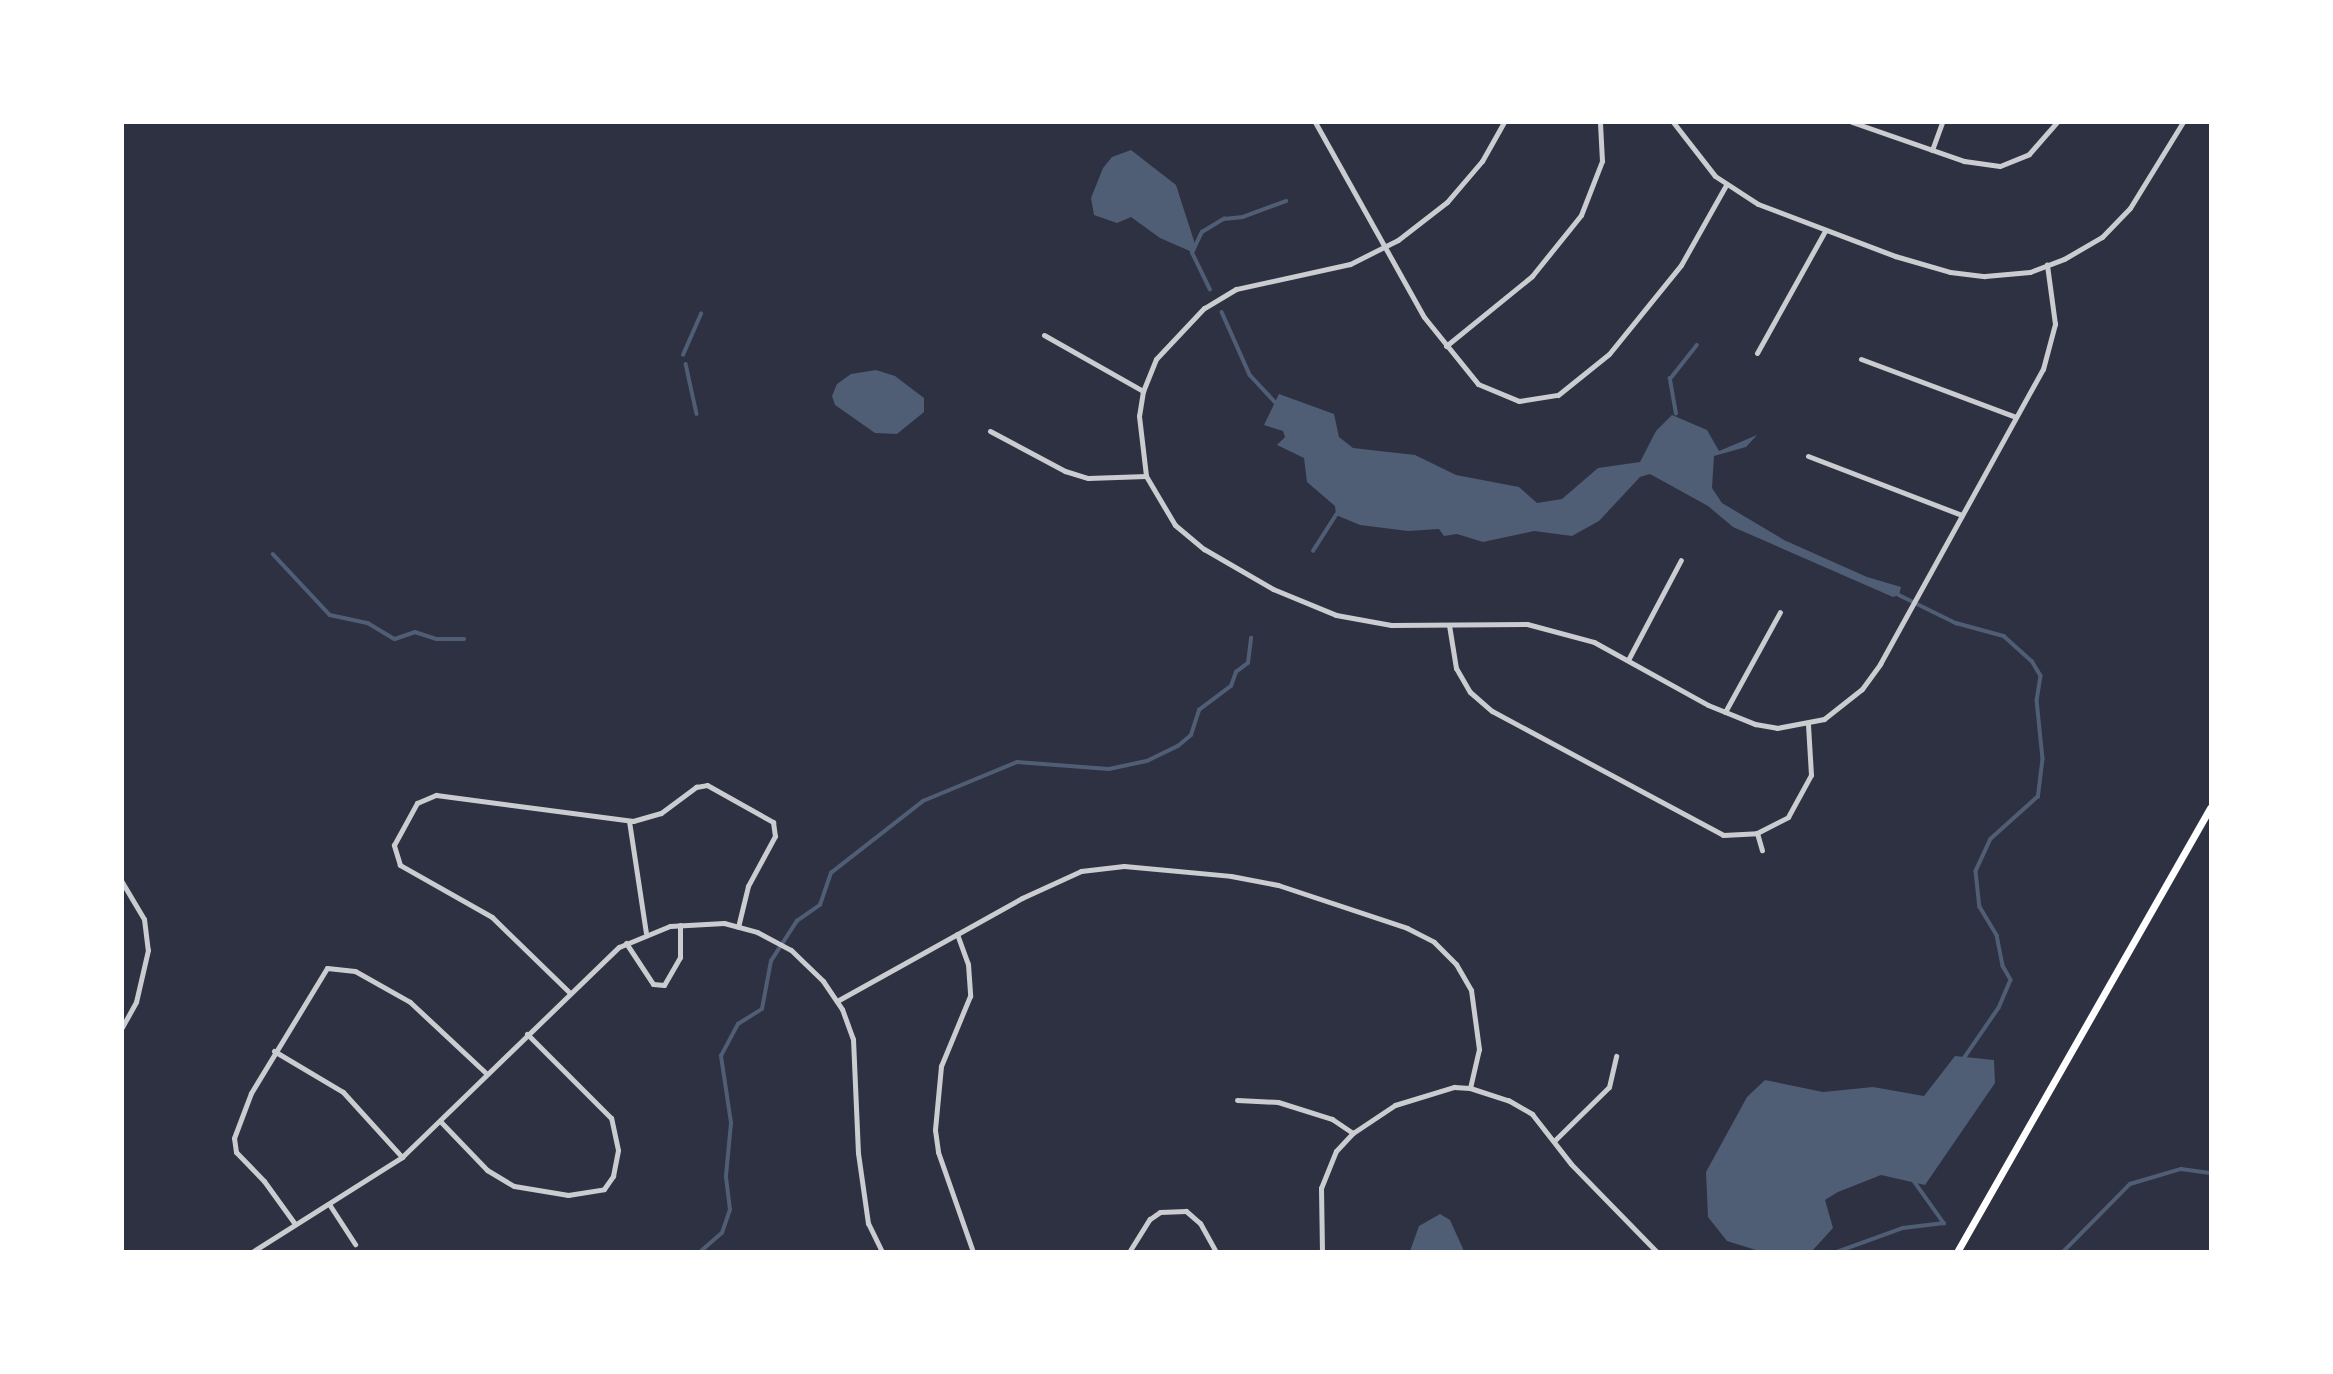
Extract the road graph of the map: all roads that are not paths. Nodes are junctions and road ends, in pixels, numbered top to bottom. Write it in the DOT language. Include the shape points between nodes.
graph roads {
  1 [pos="1315,122"];
  2 [pos="1504,122"];
  3 [pos="1600,122"];
  4 [pos="1674,122"];
  5 [pos="1852,122"];
  6 [pos="1942,122"];
  7 [pos="2057,122"];
  8 [pos="2183,122"];
  9 [pos="1932,150"];
  10 [pos="1726,185"];
  11 [pos="1825,231"];
  12 [pos="1384,248"];
  13 [pos="2047,265"];
  14 [pos="1044,335"];
  15 [pos="1446,346"];
  16 [pos="1757,353"];
  17 [pos="1861,359"];
  18 [pos="1143,391"];
  19 [pos="2017,417"];
  20 [pos="990,430"];
  21 [pos="1808,456"];
  22 [pos="1146,476"];
  23 [pos="1962,515"];
  24 [pos="1681,560"];
  25 [pos="1780,612"];
  26 [pos="1450,625"];
  27 [pos="1628,660"];
  28 [pos="1725,712"];
  29 [pos="1808,724"];
  30 [pos="2210,807"];
  31 [pos="629,821"];
  32 [pos="1757,833"];
  33 [pos="1762,850"];
  34 [pos="122,882"];
  35 [pos="680,925"];
  36 [pos="738,927"];
  37 [pos="646,933"];
  38 [pos="957,934"];
  39 [pos="626,943"];
  40 [pos="569,992"];
  41 [pos="837,1001"];
  42 [pos="122,1027"];
  43 [pos="527,1034"];
  44 [pos="274,1051"];
  45 [pos="1616,1056"];
  46 [pos="487,1074"];
  47 [pos="1470,1088"];
  48 [pos="1237,1100"];
  49 [pos="440,1121"];
  50 [pos="1353,1133"];
  51 [pos="1554,1141"];
  52 [pos="402,1157"];
  53 [pos="329,1203"];
  54 [pos="295,1224"];
  55 [pos="355,1244"];
  56 [pos="878,1250"];
  57 [pos="252,1251"];
  58 [pos="973,1251"];
  59 [pos="1129,1251"];
  60 [pos="1216,1251"];
  61 [pos="1322,1251"];
  62 [pos="1657,1251"];
  63 [pos="1957,1251"];
  1 -- 12 [label="street"];
  2 -- 12 [label="street" via="1482,161 1447,201"];
  3 -- 15 [label="street" via="1602,161 1581,215 1532,276"];
  4 -- 10 [label="street"];
  5 -- 9 [label="street"];
  6 -- 9 [label="street"];
  7 -- 9 [label="street" via="2043,142 2000,166"];
  8 -- 13 [label="street" via="2130,208 2102,237"];
  10 -- 11 [label="street" via="1758,204"];
  10 -- 15 [label="street" via="1654,303 1583,380 1559,395 1519,401 1489,392"];
  11 -- 13 [label="street" via="1950,272 1984,276"];
  11 -- 16 [label="street"];
  12 -- 15 [label="street"];
  12 -- 18 [label="street" via="1328,271 1264,280 1228,293 1170,340"];
  13 -- 19 [label="street" via="2054,296 2051,343 2043,369"];
  14 -- 18 [label="street"];
  17 -- 19 [label="street"];
  18 -- 22 [label="street" via="1139,415"];
  19 -- 23 [label="street"];
  20 -- 22 [label="street" via="1076,474 1112,479"];
  21 -- 23 [label="street"];
  22 -- 26 [label="street" via="1175,525 1204,549 1282,593 1336,615 1391,625"];
  23 -- 29 [label="street" via="1862,689 1824,719"];
  24 -- 27 [label="street"];
  25 -- 28 [label="street"];
  26 -- 27 [label="street" via="1527,624 1581,638"];
  26 -- 32 [label="street" via="1456,667 1470,692 1492,711 1709,831"];
  27 -- 28 [label="street"];
  28 -- 29 [label="street" via="1777,728"];
  29 -- 32 [label="street" via="1811,775 1802,797 1788,817"];
  30 -- 63 [label="main road"];
  31 -- 36 [label="street" via="661,813 696,787 707,785 773,821 775,836 748,886"];
  31 -- 37 [label="street"];
  31 -- 40 [label="street" via="426,796 417,803 394,845 400,865 492,917"];
  32 -- 33 [label="street"];
  34 -- 42 [label="street" via="144,919 148,950 136,1002"];
  35 -- 36 [label="street"];
  35 -- 37 [label="street"];
  35 -- 39 [label="street" via="680,957 664,985 653,984"];
  36 -- 41 [label="street" via="792,950"];
  37 -- 39 [label="street"];
  38 -- 41 [label="street"];
  38 -- 47 [label="street" via="1057,882 1101,867 1180,870 1278,885 1407,928 1434,942 1456,964 1471,990 1479,1022 1479,1049"];
  38 -- 58 [label="street" via="968,964 970,996 941,1066 936,1130 938,1152"];
  39 -- 40 [label="street"];
  40 -- 43 [label="street"];
  41 -- 56 [label="street" via="853,1039 862,1188"];
  43 -- 46 [label="street"];
  43 -- 49 [label="street" via="611,1118 618,1150 613,1176 604,1189 568,1195 513,1186 487,1170"];
  44 -- 46 [label="street" via="318,976 327,968 340,967 421,1010"];
  44 -- 52 [label="street" via="343,1092"];
  44 -- 54 [label="street" via="236,1127 235,1145 241,1160 264,1181"];
  45 -- 51 [label="street" via="1609,1087"];
  46 -- 49 [label="street"];
  47 -- 50 [label="street" via="1421,1094"];
  47 -- 51 [label="street" via="1532,1114"];
  48 -- 50 [label="street" via="1278,1102 1332,1119"];
  49 -- 52 [label="street"];
  50 -- 61 [label="street" via="1336,1151 1321,1188"];
  51 -- 62 [label="street"];
  52 -- 53 [label="street"];
  53 -- 54 [label="street"];
  53 -- 55 [label="street"];
  54 -- 57 [label="street"];
  59 -- 60 [label="street" via="1150,1219 1160,1212 1186,1211 1200,1223"];
}
